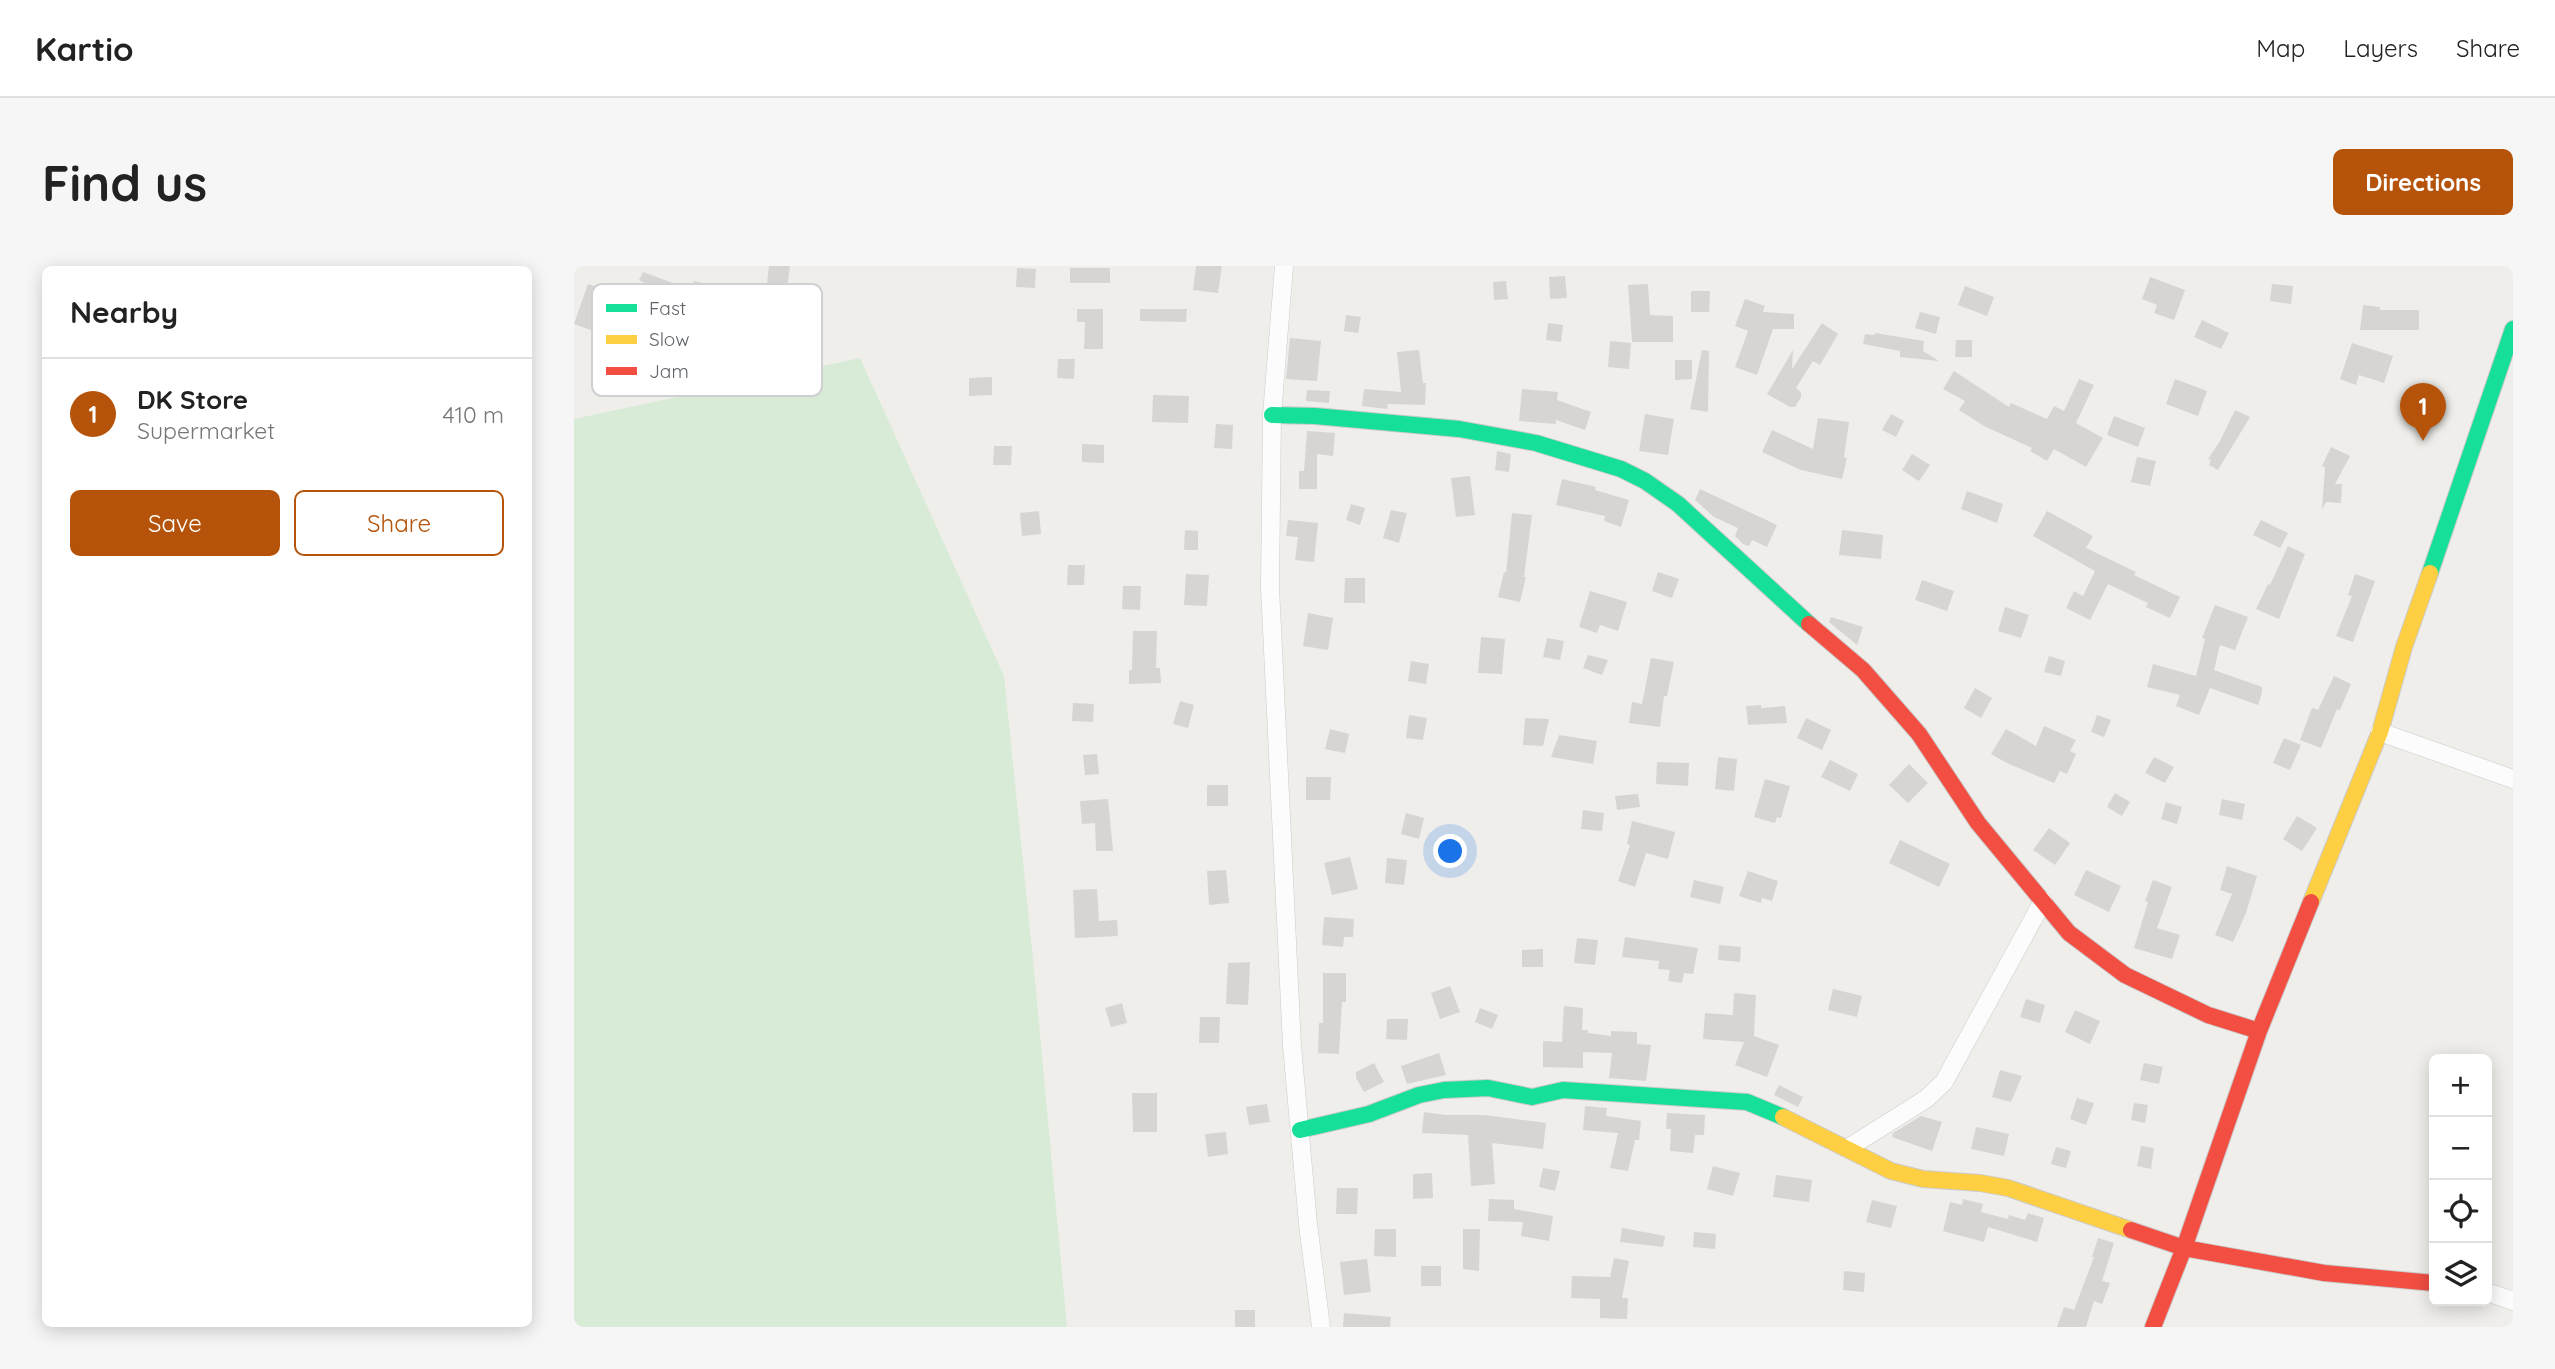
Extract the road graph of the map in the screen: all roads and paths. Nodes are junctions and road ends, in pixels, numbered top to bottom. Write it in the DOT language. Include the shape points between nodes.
graph roads {
  1 [pos="1284,266"];
  2 [pos="2513,329"];
  3 [pos="1272,415"];
  4 [pos="2380,732"];
  5 [pos="2513,779"];
  6 [pos="2043,901"];
  7 [pos="2259,1031"];
  8 [pos="1300,1130"];
  9 [pos="1848,1148"];
  10 [pos="2184,1248"];
  11 [pos="2429,1283"];
  12 [pos="2492,1294"];
  13 [pos="2513,1301"];
  14 [pos="1321,1327"];
  15 [pos="2153,1327"];
  1 -- 3 [label="street"];
  2 -- 4 [label="street" via="2404,647"];
  3 -- 6 [label="street" via="1459,429 1593,458 1645,481 1678,504 1863,670 1919,734 1978,823"];
  3 -- 8 [label="street" via="1270,587"];
  4 -- 5 [label="street"];
  4 -- 7 [label="street"];
  6 -- 7 [label="street" via="2068,933 2125,975 2208,1015"];
  6 -- 9 [label="street" via="1944,1082 1926,1099"];
  7 -- 10 [label="street"];
  8 -- 9 [label="street" via="1444,1090 1488,1088 1532,1097 1563,1090 1747,1102"];
  8 -- 14 [label="street"];
  9 -- 10 [label="street" via="1891,1171 2008,1188"];
  10 -- 11 [label="street" via="2324,1273"];
  10 -- 15 [label="street"];
  12 -- 13 [label="street"];
}
